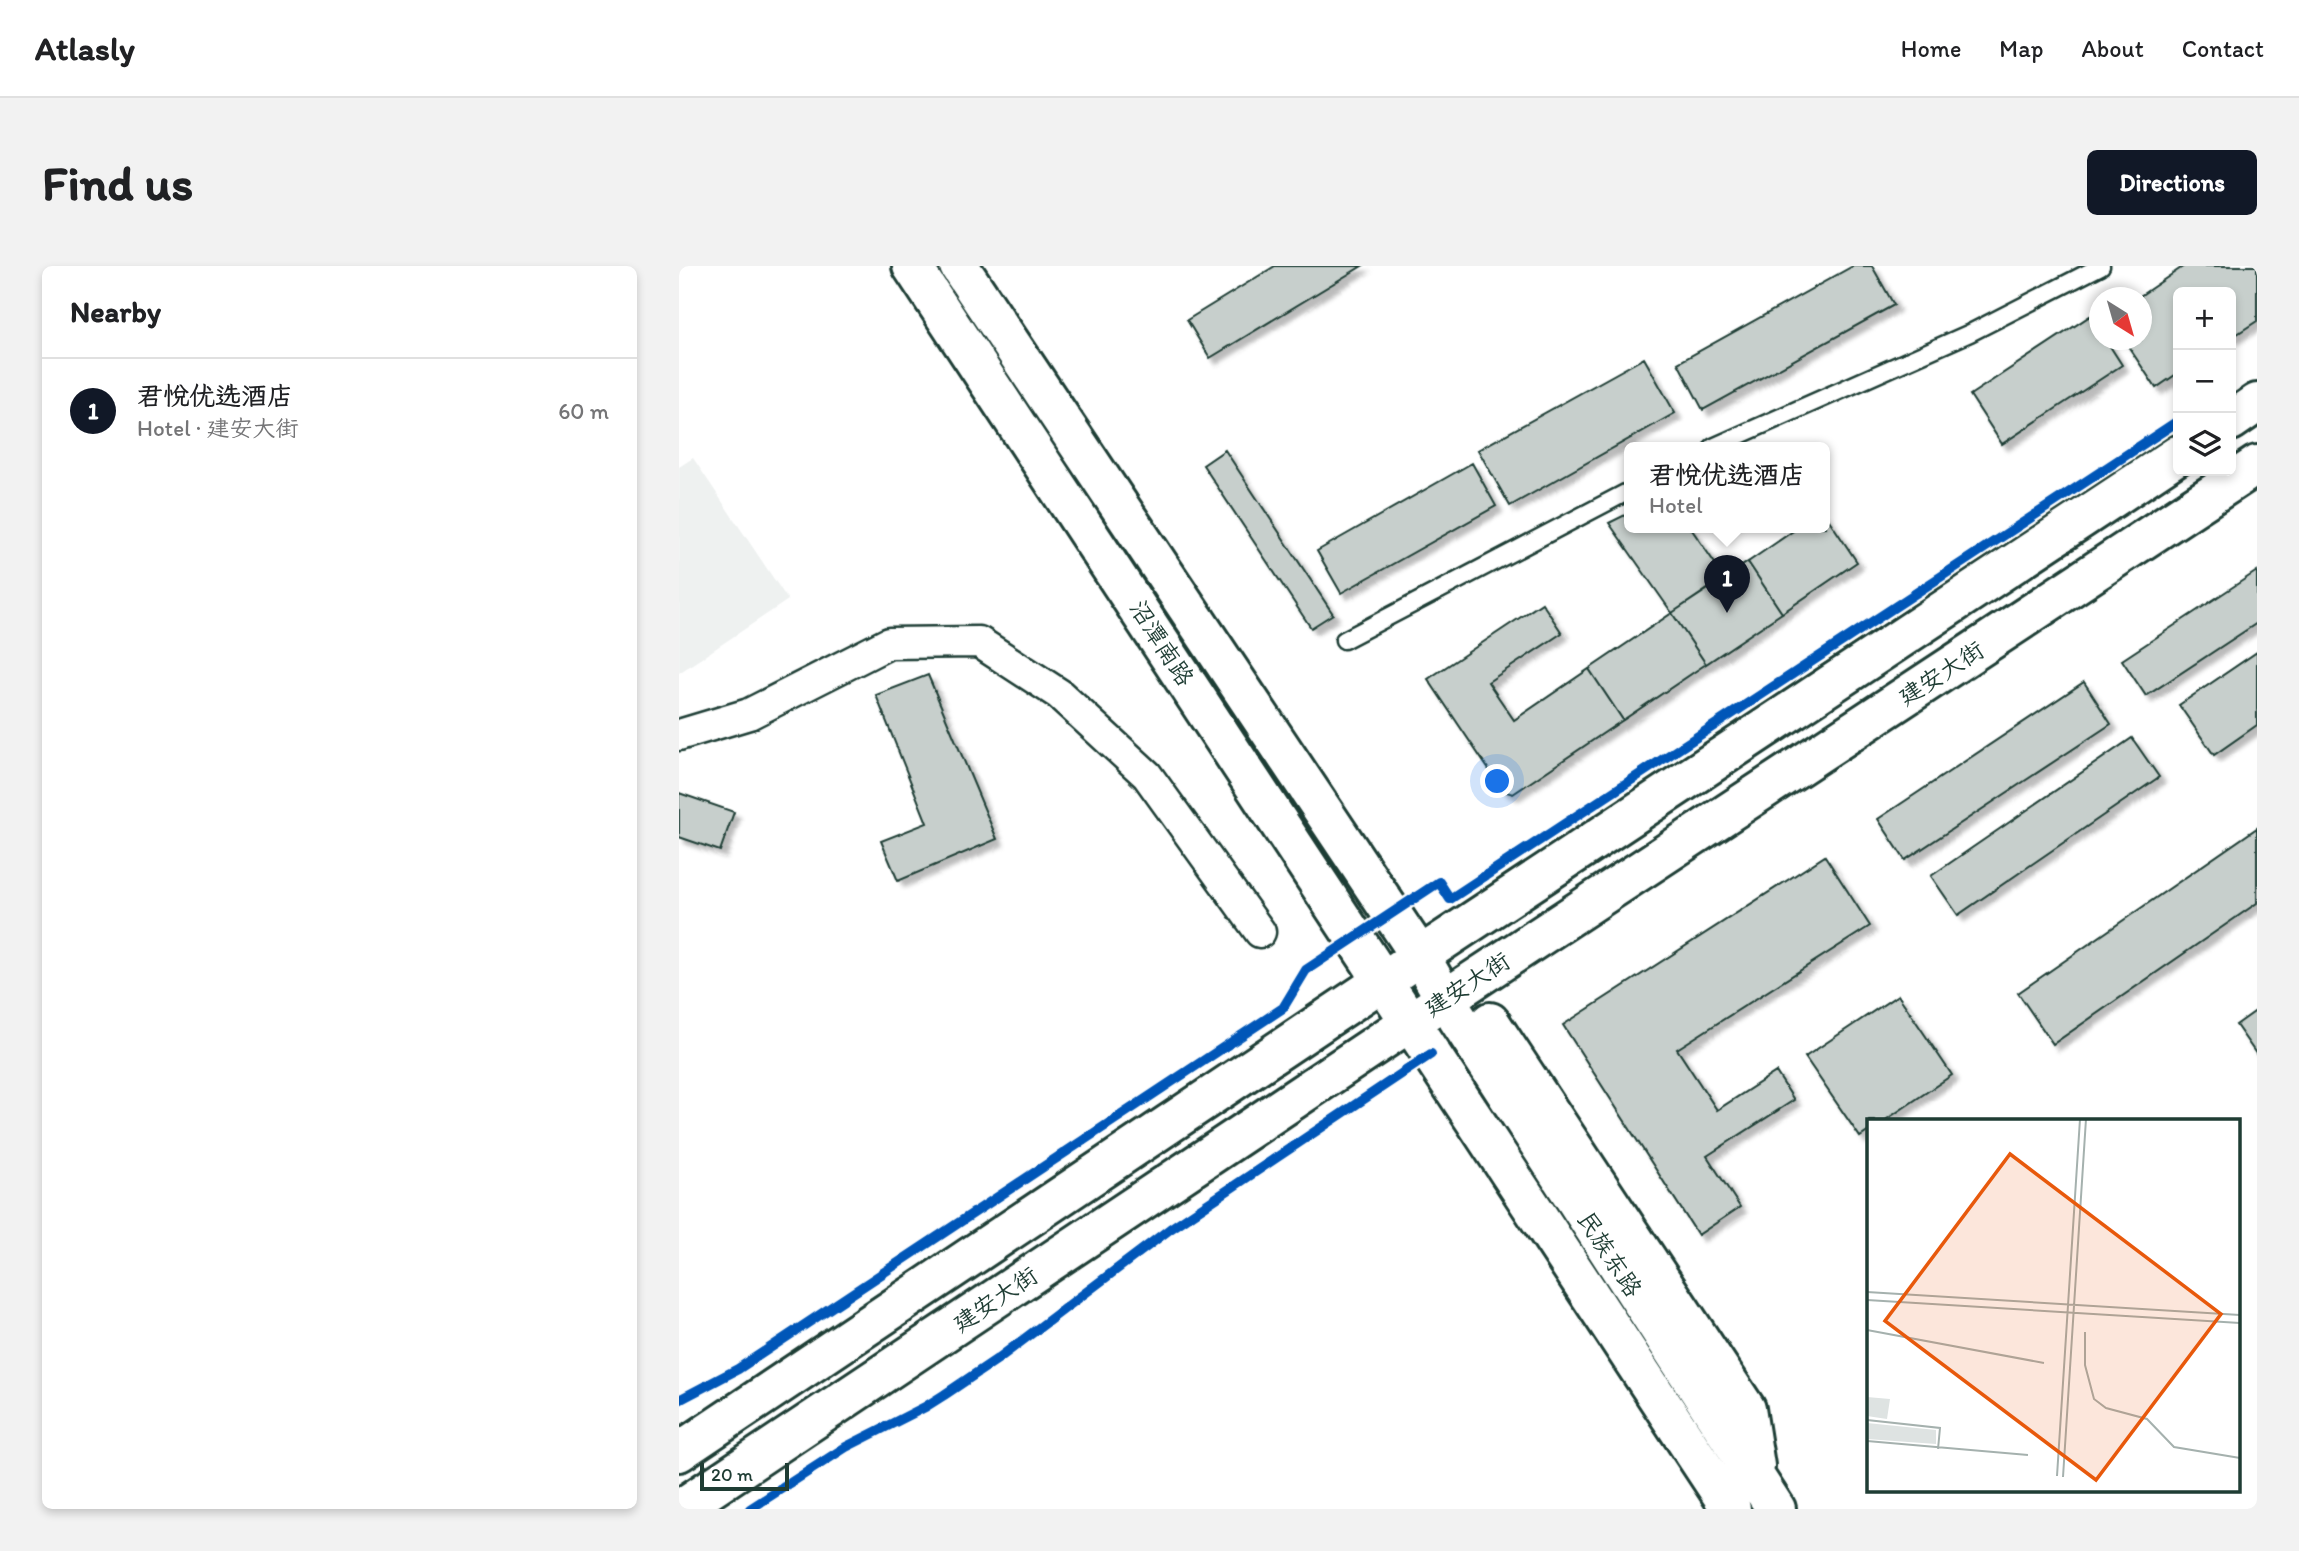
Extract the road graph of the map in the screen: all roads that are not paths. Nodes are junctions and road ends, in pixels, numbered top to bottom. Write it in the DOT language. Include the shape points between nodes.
graph roads {
  1 [pos="912,266"];
  2 [pos="959,266"];
  3 [pos="2101,266"];
  4 [pos="2257,403"];
  5 [pos="2236,418"];
  6 [pos="1724,442"];
  7 [pos="2173,458"];
  8 [pos="2257,465"];
  9 [pos="1624,494"];
  10 [pos="1344,640"];
  11 [pos="679,735"];
  12 [pos="1260,932"];
  13 [pos="1420,956"];
  14 [pos="1384,980"];
  15 [pos="1456,992"];
  16 [pos="1410,1021"];
  17 [pos="679,1452"];
  18 [pos="1767,1495"];
  19 [pos="680,1509"];
  20 [pos="1731,1509"];
  1 -- 14 [label="main road, 沼潭南路"];
  2 -- 13 [label="main road, 沼潭南路"];
  3 -- 6 [label="lane" via="1970,334"];
  4 -- 5 [label="main road"];
  7 -- 13 [label="main road, 建安大街"];
  8 -- 15 [label="main road, 建安大街"];
  9 -- 10 [label="lane"];
  11 -- 12 [label="street" via="749,714 889,643 979,642 1059,694 1147,775"];
  13 -- 14 [label="main road, 建安大街"];
  13 -- 15 [label="main road, 沼潭南路"];
  14 -- 16 [label="main road, 沼潭南路"];
  14 -- 17 [label="main road, 建安大街"];
  15 -- 16 [label="main road, 建安大街"];
  15 -- 18 [label="main road, 民族东路"];
  16 -- 19 [label="main road, 建安大街"];
  16 -- 20 [label="main road, 民族东路"];
}
